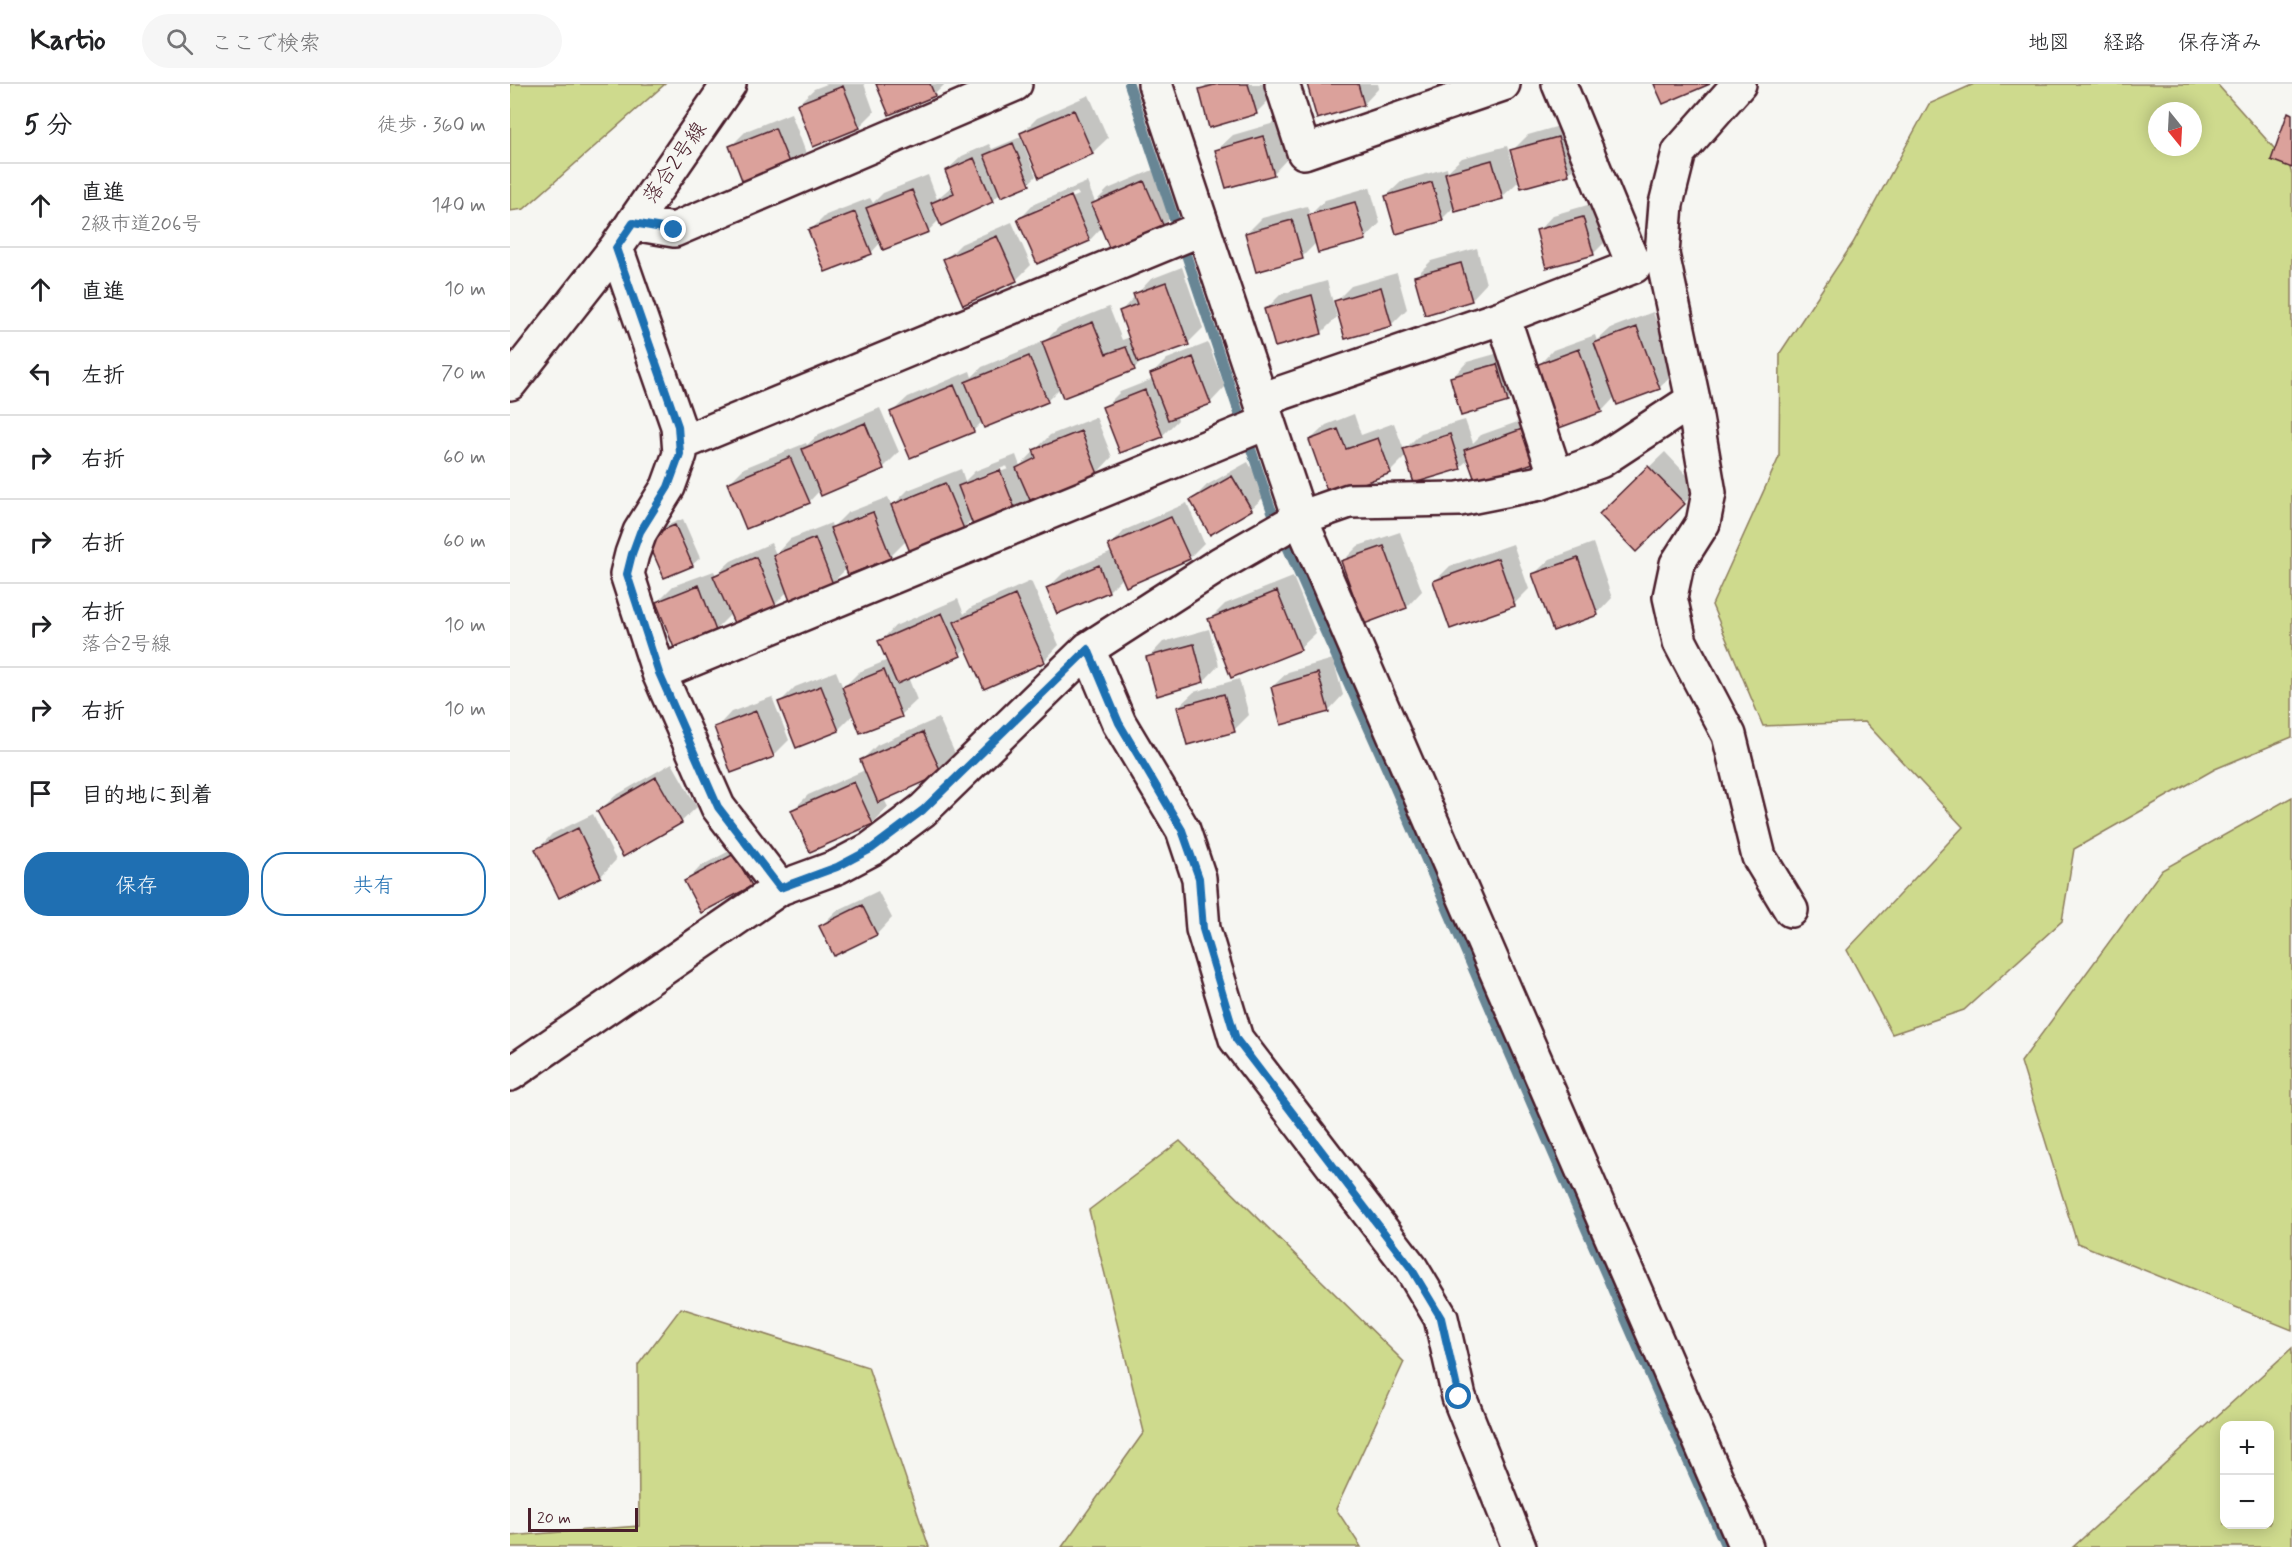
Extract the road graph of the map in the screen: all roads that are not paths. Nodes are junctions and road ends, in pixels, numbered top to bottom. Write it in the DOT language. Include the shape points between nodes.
graph roads {
  1 [pos="729,84"];
  2 [pos="1015,84"];
  3 [pos="1155,84"];
  4 [pos="1282,84"];
  5 [pos="1503,84"];
  6 [pos="1559,84"];
  7 [pos="1739,84"];
  8 [pos="1203,228"];
  9 [pos="625,236"];
  10 [pos="1648,260"];
  11 [pos="1503,317"];
  12 [pos="510,383"];
  13 [pos="1693,400"];
  14 [pos="1264,411"];
  15 [pos="680,444"];
  16 [pos="1556,477"];
  17 [pos="1300,518"];
  18 [pos="1088,649"];
  19 [pos="659,673"];
  20 [pos="780,888"];
  21 [pos="1791,910"];
  22 [pos="510,1074"];
  23 [pos="1519,1547"];
  24 [pos="1746,1547"];
  1 -- 9 [label="street, 落合2号線"];
  2 -- 9 [label="street" via="674,230"];
  3 -- 8 [label="street"];
  4 -- 5 [label="street" via="1304,152"];
  6 -- 10 [label="street"];
  7 -- 10 [label="street" via="1679,152"];
  8 -- 14 [label="street"];
  8 -- 15 [label="street"];
  9 -- 12 [label="street, 落合2号線"];
  9 -- 15 [label="street"];
  10 -- 11 [label="street"];
  10 -- 13 [label="street"];
  11 -- 14 [label="street"];
  11 -- 16 [label="street"];
  13 -- 16 [label="street" via="1600,461"];
  13 -- 21 [label="street" via="1709,493 1704,523 1677,564 1670,597 1680,642 1729,735 1759,857"];
  14 -- 17 [label="street"];
  14 -- 19 [label="street"];
  15 -- 19 [label="street" via="668,487 640,532 627,574"];
  16 -- 17 [label="street" via="1459,499 1349,501"];
  17 -- 18 [label="street"];
  17 -- 24 [label="street"];
  18 -- 20 [label="street" via="923,810 871,849 837,867"];
  18 -- 23 [label="street" via="1119,723 1182,830 1199,878 1203,929 1236,1039 1411,1268 1441,1318 1459,1397"];
  19 -- 20 [label="street" via="718,807"];
  20 -- 22 [label="street"];
}
